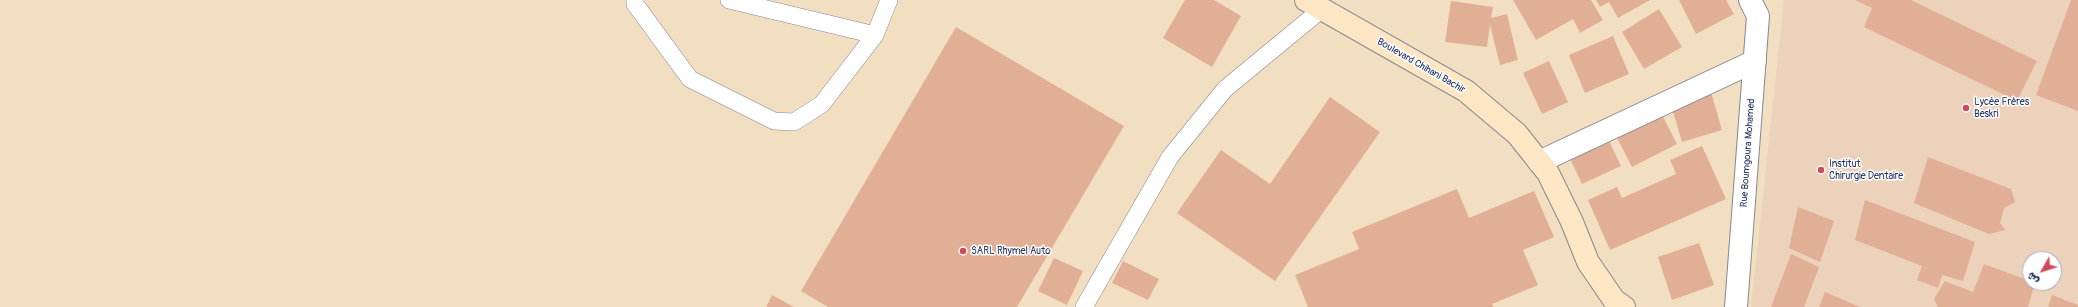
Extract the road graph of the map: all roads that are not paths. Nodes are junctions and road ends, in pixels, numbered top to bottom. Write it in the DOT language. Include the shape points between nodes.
graph roads {
  1 [pos="636,0"];
  2 [pos="729,0"];
  3 [pos="889,0"];
  4 [pos="1750,0"];
  5 [pos="1314,4"];
  6 [pos="875,35"];
  7 [pos="1754,61"];
  8 [pos="1539,162"];
  9 [pos="1084,307"];
  10 [pos="1624,307"];
  11 [pos="1736,307"];
  1 -- 6 [label="lane" via="634,4 690,79 774,121 794,122 822,104"];
  2 -- 6 [label="lane"];
  3 -- 6 [label="lane"];
  4 -- 7 [label="street, Rue Boumgoura Mohamed" via="1758,16"];
  5 -- 8 [label="main road, Boulevard Chihani Bachir" via="1466,91 1517,134"];
  5 -- 9 [label="lane" via="1225,89 1170,158"];
  7 -- 8 [label="street"];
  7 -- 11 [label="street, Rue Boumgoura Mohamed"];
  8 -- 10 [label="main road, Boulevard Chihani Bachir" via="1552,180 1588,262 1614,300"];
}
